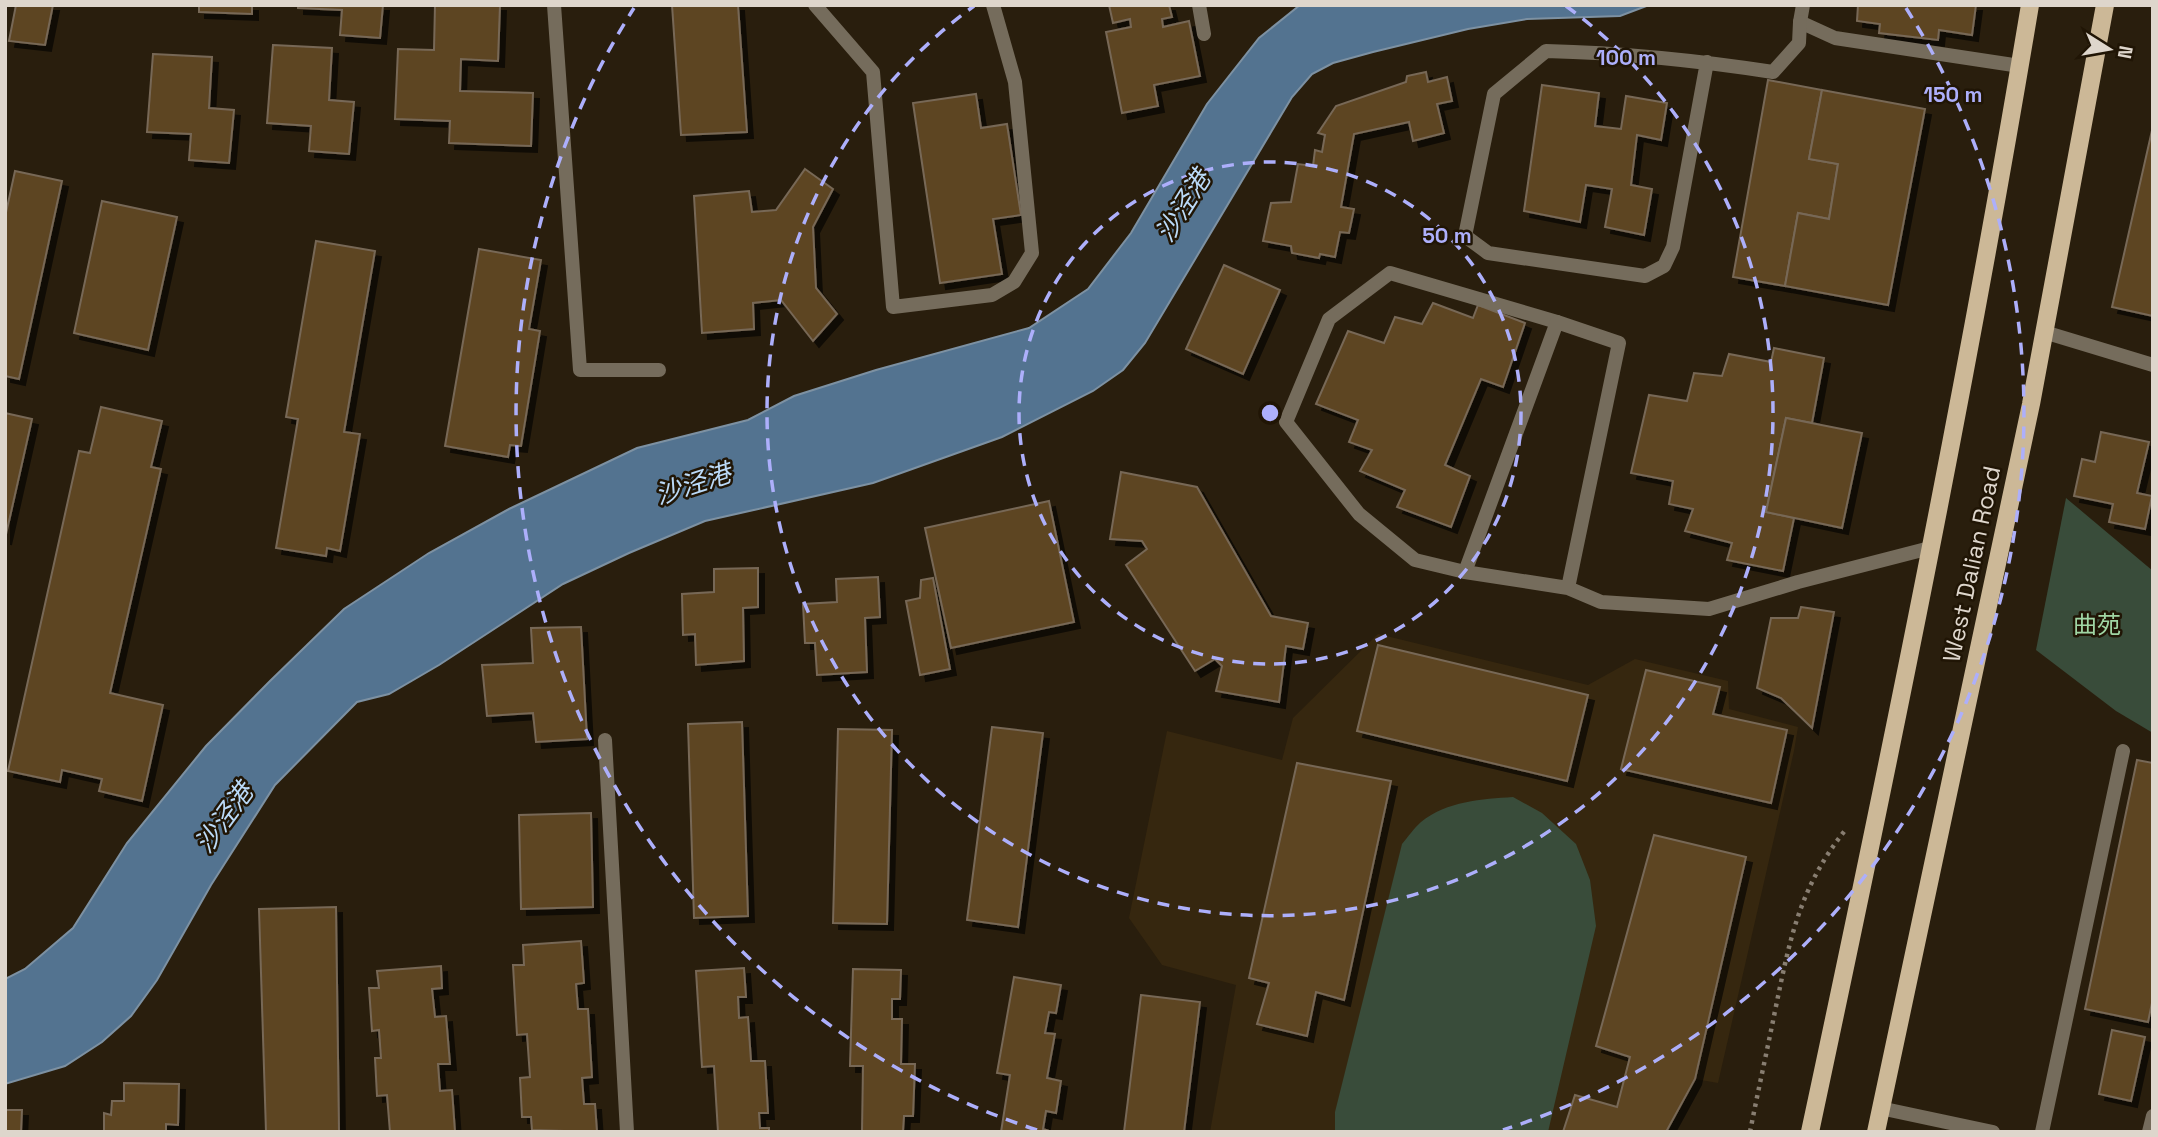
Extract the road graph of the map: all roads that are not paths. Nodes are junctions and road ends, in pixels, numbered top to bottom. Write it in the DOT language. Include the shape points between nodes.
graph roads {
  1 [pos="554,5"];
  2 [pos="815,5"];
  3 [pos="993,5"];
  4 [pos="1199,5"];
  5 [pos="1803,5"];
  6 [pos="2030,5"];
  7 [pos="2105,5"];
  8 [pos="1800,22"];
  9 [pos="1204,34"];
  10 [pos="1707,61"];
  11 [pos="2020,66"];
  12 [pos="1557,322"];
  13 [pos="2044,332"];
  14 [pos="2153,365"];
  15 [pos="659,370"];
  16 [pos="1930,548"];
  17 [pos="1465,572"];
  18 [pos="1567,588"];
  19 [pos="605,740"];
  20 [pos="2123,751"];
  21 [pos="1881,1108"];
  22 [pos="2153,1116"];
  23 [pos="627,1132"];
  24 [pos="1810,1132"];
  25 [pos="1876,1132"];
  26 [pos="1993,1132"];
  27 [pos="2042,1132"];
  28 [pos="2149,1132"];
  1 -- 15 [label="street" via="580,370"];
  2 -- 3 [label="street" via="873,72 893,307 992,295 1014,282 1032,253 1015,82"];
  4 -- 9 [label="street"];
  5 -- 8 [label="street"];
  6 -- 11 [label="main road, West Dalian Road"];
  7 -- 13 [label="main road, West Dalian Road"];
  8 -- 10 [label="street" via="1799,43 1773,72"];
  8 -- 11 [label="street" via="1835,38"];
  10 -- 10 [label="street" via="1546,51 1494,94 1465,236 1488,253 1501,255 1644,276 1664,266 1674,247"];
  11 -- 16 [label="main road, West Dalian Road"];
  12 -- 17 [label="street"];
  12 -- 17 [label="street" via="1390,273 1329,319 1286,422 1359,514 1415,560"];
  12 -- 18 [label="street" via="1619,343"];
  13 -- 14 [label="street"];
  13 -- 21 [label="main road, West Dalian Road"];
  16 -- 18 [label="street" via="1709,609 1601,602"];
  16 -- 24 [label="main road, West Dalian Road"];
  17 -- 18 [label="street"];
  19 -- 23 [label="street"];
  20 -- 27 [label="street"];
  21 -- 25 [label="main road, West Dalian Road"];
  21 -- 26 [label="street"];
  22 -- 28 [label="street"];
}
